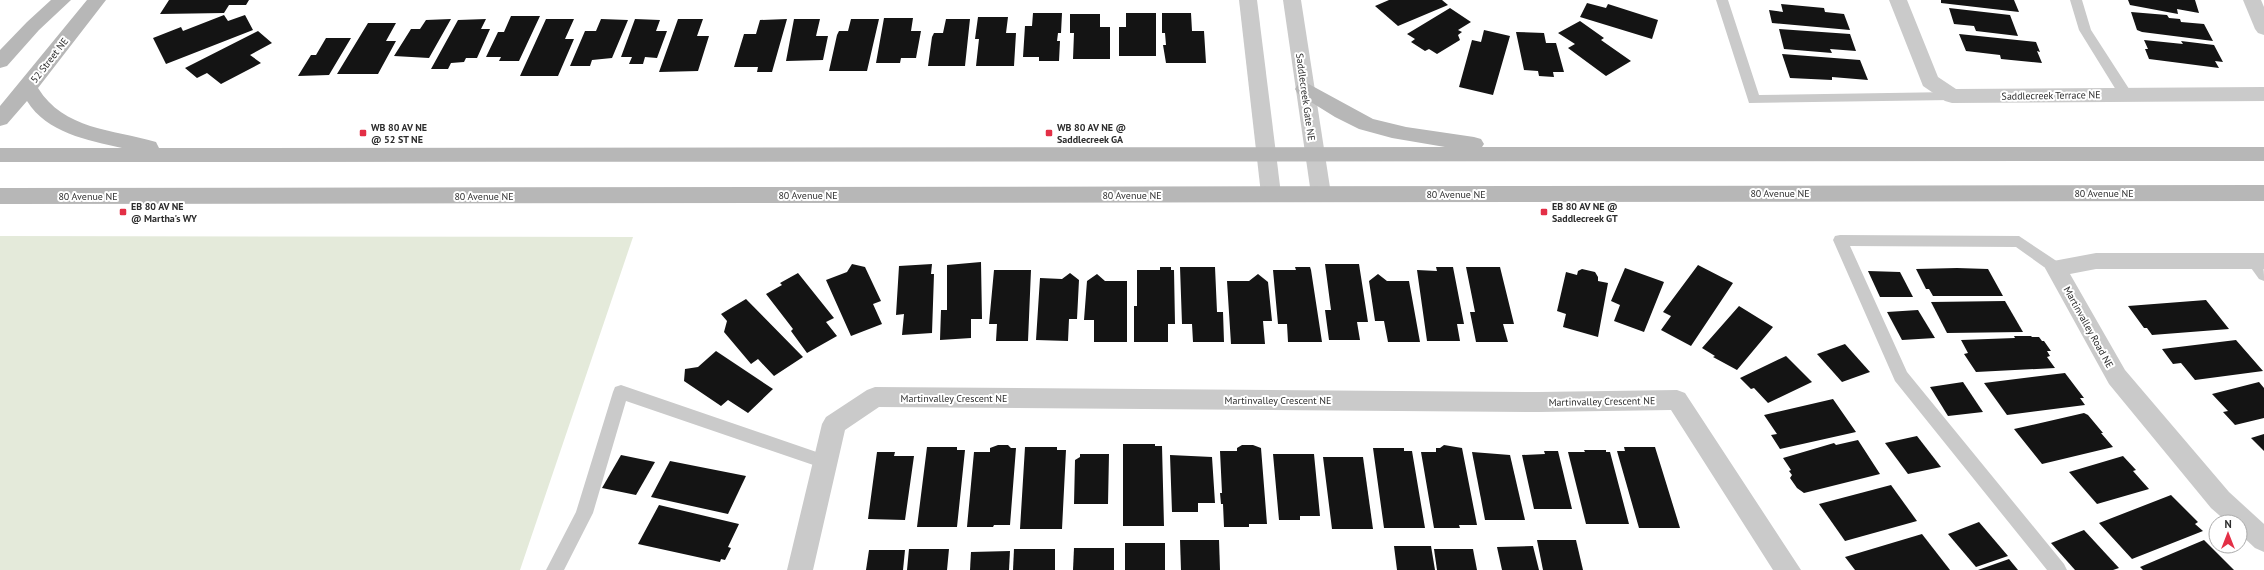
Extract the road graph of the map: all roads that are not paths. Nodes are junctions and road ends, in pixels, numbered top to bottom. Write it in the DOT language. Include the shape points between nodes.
graph roads {
  1 [pos="62,0"];
  2 [pos="97,0"];
  3 [pos="1248,0"];
  4 [pos="1292,0"];
  5 [pos="1722,0"];
  6 [pos="1898,0"];
  7 [pos="2076,0"];
  8 [pos="2252,0"];
  9 [pos="2264,29"];
  10 [pos="0,62"];
  11 [pos="28,87"];
  12 [pos="1305,89"];
  13 [pos="2264,94"];
  14 [pos="2126,95"];
  15 [pos="1952,96"];
  16 [pos="0,119"];
  17 [pos="2264,154"];
  18 [pos="0,155"];
  19 [pos="184,155"];
  20 [pos="1265,155"];
  21 [pos="1315,155"];
  22 [pos="1556,156"];
  23 [pos="2264,193"];
  24 [pos="1271,194"];
  25 [pos="1322,194"];
  26 [pos="0,196"];
  27 [pos="2260,266"];
  28 [pos="2056,268"];
  29 [pos="825,462"];
  30 [pos="2264,540"];
  31 [pos="555,570"];
  32 [pos="800,570"];
  33 [pos="1788,570"];
  34 [pos="2058,570"];
  1 -- 10 [label="main road" via="33,26"];
  2 -- 11 [label="main road, 52 Street NE"];
  3 -- 20 [label="street"];
  4 -- 12 [label="street, Saddlecreek Gate NE"];
  5 -- 15 [label="lane" via="1754,100"];
  6 -- 15 [label="street" via="1930,81"];
  7 -- 14 [label="lane" via="2085,30"];
  8 -- 9 [label="street"];
  11 -- 16 [label="main road, 52 Street NE"];
  11 -- 19 [label="main road" via="37,103 49,115 78,129"];
  12 -- 21 [label="street, Saddlecreek Gate NE"];
  12 -- 22 [label="main road" via="1367,124 1423,137"];
  13 -- 14 [label="street, Saddlecreek Terrace NE"];
  14 -- 15 [label="street, Saddlecreek Terrace NE"];
  17 -- 22 [label="main road"];
  18 -- 19 [label="main road"];
  19 -- 20 [label="main road"];
  20 -- 21 [label="main road"];
  20 -- 24 [label="street"];
  21 -- 22 [label="main road"];
  21 -- 25 [label="street, Saddlecreek Gate NE"];
  23 -- 25 [label="main road, 80 Avenue NE"];
  24 -- 25 [label="main road, 80 Avenue NE"];
  24 -- 26 [label="main road, 80 Avenue NE"];
  27 -- 28 [label="street" via="2096,261"];
  28 -- 30 [label="street, Martinvalley Road NE" via="2117,377 2220,500"];
  28 -- 34 [label="lane" via="2019,242 1840,240 1901,376"];
  29 -- 31 [label="lane" via="621,392 584,513"];
  29 -- 32 [label="street, Martinvalley Crescent NE"];
  29 -- 33 [label="street, Martinvalley Crescent NE" via="834,424 875,397 1531,402 1677,400"];
}
